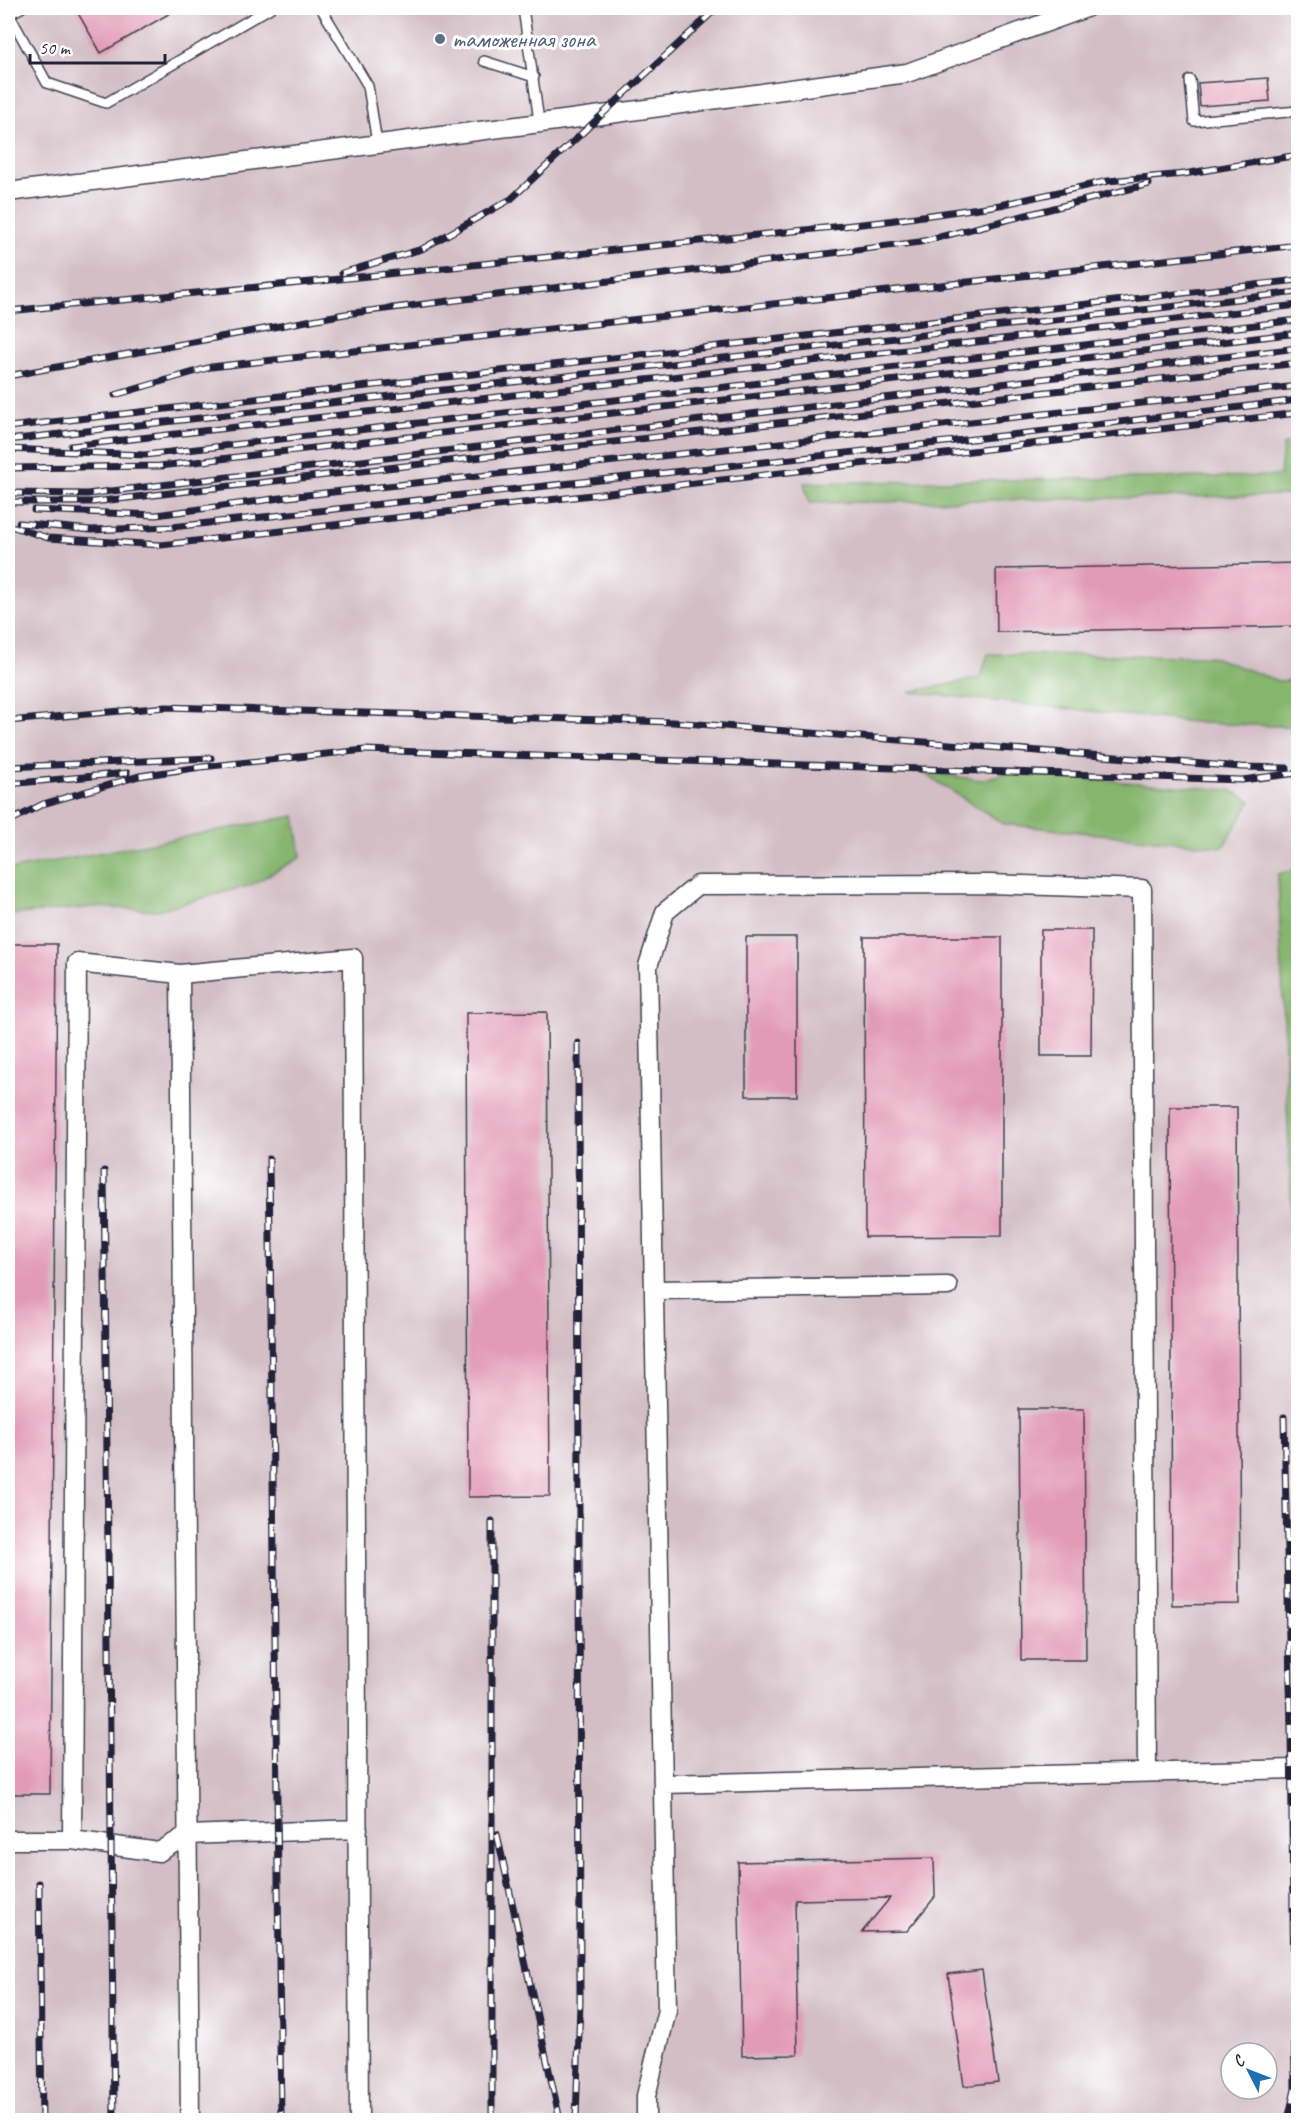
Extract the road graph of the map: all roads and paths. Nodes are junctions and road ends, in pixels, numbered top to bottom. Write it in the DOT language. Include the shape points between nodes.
graph roads {
  1 [pos="21,8"];
  2 [pos="270,8"];
  3 [pos="321,8"];
  4 [pos="523,8"];
  5 [pos="1086,8"];
  6 [pos="484,61"];
  7 [pos="534,77"];
  8 [pos="1190,80"];
  9 [pos="1299,111"];
  10 [pos="539,121"];
  11 [pos="377,143"];
  12 [pos="8,192"];
  13 [pos="180,974"];
  14 [pos="948,1286"];
  15 [pos="654,1290"];
  16 [pos="1299,1768"];
  17 [pos="1147,1772"];
  18 [pos="663,1784"];
  19 [pos="358,1829"];
  20 [pos="187,1834"];
  21 [pos="8,1840"];
  22 [pos="72,1840"];
  23 [pos="190,2121"];
  24 [pos="359,2121"];
  25 [pos="646,2121"];
  1 -- 2 [label="lane" via="9,14 47,83 106,103"];
  3 -- 11 [label="lane" via="368,86"];
  4 -- 7 [label="lane"];
  5 -- 10 [label="street" via="907,73"];
  6 -- 7 [label="lane"];
  7 -- 10 [label="lane"];
  8 -- 9 [label="lane" via="1194,122"];
  10 -- 11 [label="street"];
  11 -- 12 [label="street"];
  13 -- 19 [label="street" via="353,958"];
  13 -- 20 [label="street"];
  13 -- 22 [label="street" via="77,963"];
  14 -- 15 [label="street"];
  15 -- 17 [label="street" via="648,966 665,912 698,885 990,884 1142,889"];
  15 -- 18 [label="street"];
  16 -- 17 [label="street"];
  17 -- 18 [label="street"];
  18 -- 25 [label="street" via="667,2010 646,2096"];
  19 -- 20 [label="street"];
  19 -- 24 [label="street"];
  20 -- 22 [label="street" via="159,1852"];
  20 -- 23 [label="street"];
  21 -- 22 [label="street"];
}
